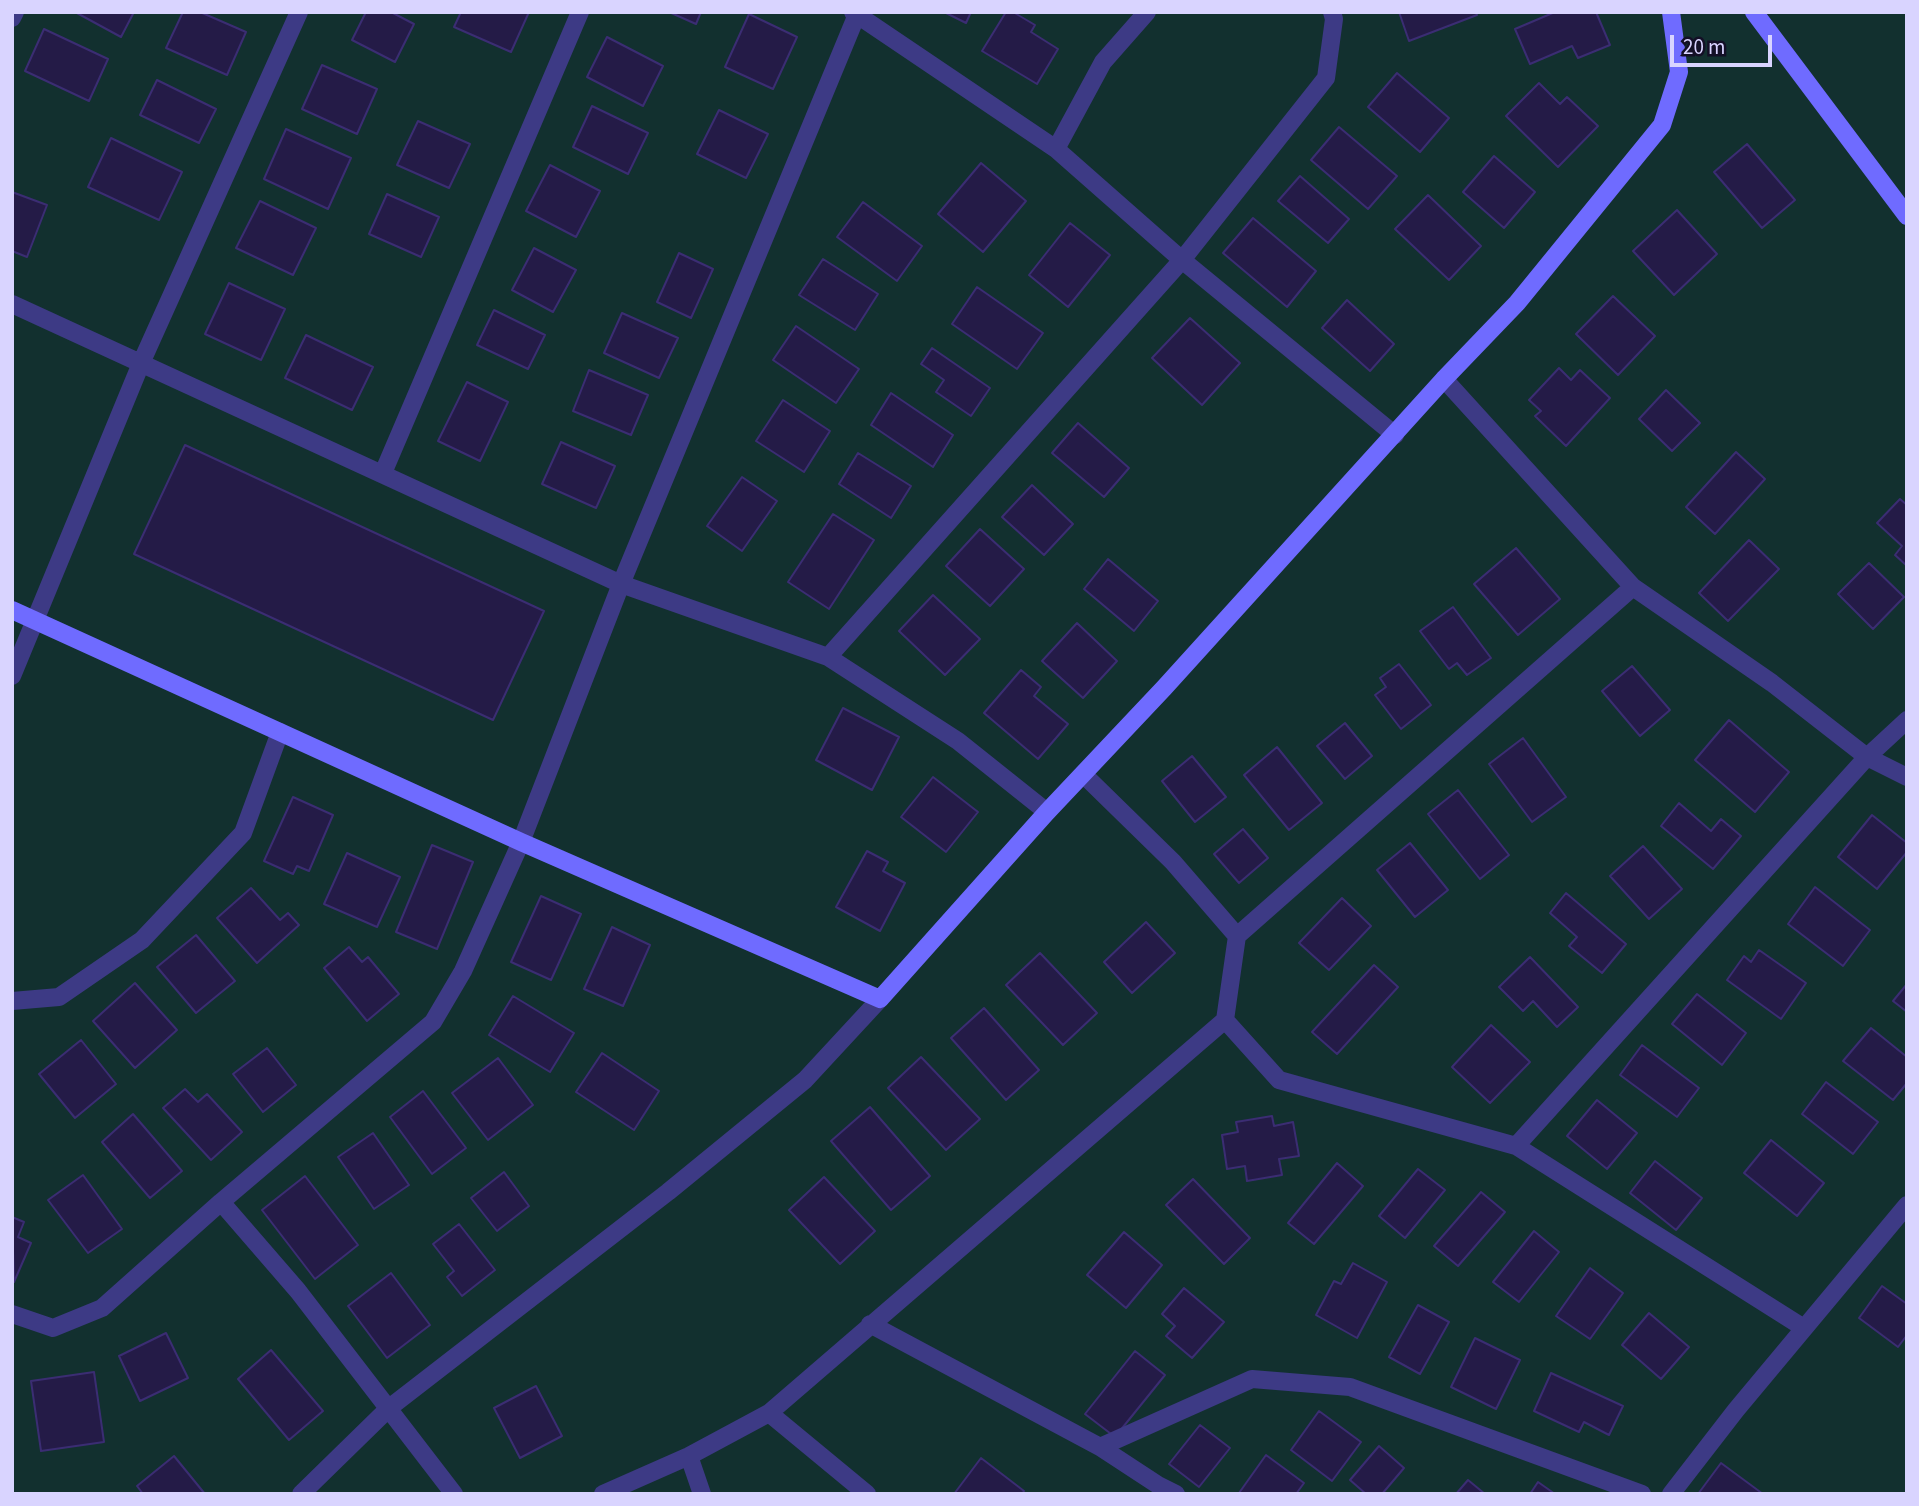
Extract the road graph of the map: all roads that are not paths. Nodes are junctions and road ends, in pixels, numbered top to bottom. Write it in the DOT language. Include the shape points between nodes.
graph roads {
  1 [pos="15,12"];
  2 [pos="299,12"];
  3 [pos="580,12"];
  4 [pos="1147,12"];
  5 [pos="1332,12"];
  6 [pos="1671,12"];
  7 [pos="1754,12"];
  8 [pos="856,13"];
  9 [pos="12,18"];
  10 [pos="1056,149"];
  11 [pos="1907,216"];
  12 [pos="1182,260"];
  13 [pos="12,304"];
  14 [pos="142,361"];
  15 [pos="1444,379"];
  16 [pos="1395,435"];
  17 [pos="383,473"];
  18 [pos="621,584"];
  19 [pos="1633,587"];
  20 [pos="12,610"];
  21 [pos="37,621"];
  22 [pos="828,657"];
  23 [pos="12,676"];
  24 [pos="1907,720"];
  25 [pos="280,732"];
  26 [pos="1867,757"];
  27 [pos="1083,774"];
  28 [pos="1907,777"];
  29 [pos="1046,812"];
  30 [pos="521,842"];
  31 [pos="1237,936"];
  32 [pos="880,999"];
  33 [pos="12,1001"];
  34 [pos="1225,1020"];
  35 [pos="1516,1146"];
  36 [pos="221,1202"];
  37 [pos="1907,1205"];
  38 [pos="12,1314"];
  39 [pos="870,1324"];
  40 [pos="1804,1328"];
  41 [pos="389,1408"];
  42 [pos="769,1413"];
  43 [pos="1100,1447"];
  44 [pos="689,1456"];
  45 [pos="301,1494"];
  46 [pos="454,1494"];
  47 [pos="603,1494"];
  48 [pos="702,1494"];
  49 [pos="867,1494"];
  50 [pos="1176,1494"];
  51 [pos="1642,1494"];
  52 [pos="1671,1494"];
  1 -- 9 [label="street"];
  2 -- 14 [label="street"];
  3 -- 17 [label="street"];
  4 -- 10 [label="street" via="1103,62"];
  5 -- 12 [label="street" via="1326,78"];
  6 -- 15 [label="street" via="1679,72 1662,125 1517,303"];
  7 -- 11 [label="street"];
  8 -- 10 [label="street"];
  8 -- 18 [label="street"];
  10 -- 12 [label="street"];
  12 -- 16 [label="street"];
  12 -- 22 [label="street"];
  13 -- 14 [label="street"];
  14 -- 17 [label="street"];
  14 -- 21 [label="street"];
  15 -- 16 [label="street"];
  15 -- 19 [label="street"];
  16 -- 27 [label="street"];
  17 -- 18 [label="street"];
  18 -- 22 [label="street"];
  18 -- 30 [label="street"];
  19 -- 26 [label="street" via="1772,683"];
  19 -- 31 [label="street"];
  20 -- 21 [label="street"];
  21 -- 23 [label="street"];
  21 -- 25 [label="street"];
  22 -- 29 [label="street" via="958,741"];
  24 -- 26 [label="street"];
  25 -- 30 [label="street"];
  25 -- 33 [label="street" via="243,833 142,940 59,997"];
  26 -- 28 [label="street"];
  26 -- 35 [label="street"];
  27 -- 29 [label="street"];
  27 -- 31 [label="street" via="1173,862"];
  29 -- 32 [label="street"];
  30 -- 32 [label="street"];
  30 -- 36 [label="street" via="463,971 433,1022"];
  31 -- 34 [label="street"];
  32 -- 41 [label="street" via="804,1080 668,1192"];
  34 -- 35 [label="street" via="1279,1080"];
  34 -- 39 [label="street"];
  35 -- 40 [label="street"];
  36 -- 38 [label="street" via="102,1308 53,1328"];
  36 -- 41 [label="street"];
  37 -- 40 [label="street"];
  39 -- 42 [label="street"];
  39 -- 43 [label="street"];
  40 -- 52 [label="street"];
  41 -- 45 [label="street"];
  41 -- 46 [label="street"];
  42 -- 44 [label="street"];
  42 -- 49 [label="street"];
  43 -- 50 [label="street"];
  43 -- 51 [label="street" via="1252,1379 1350,1387"];
  44 -- 47 [label="street"];
  44 -- 48 [label="street"];
}
